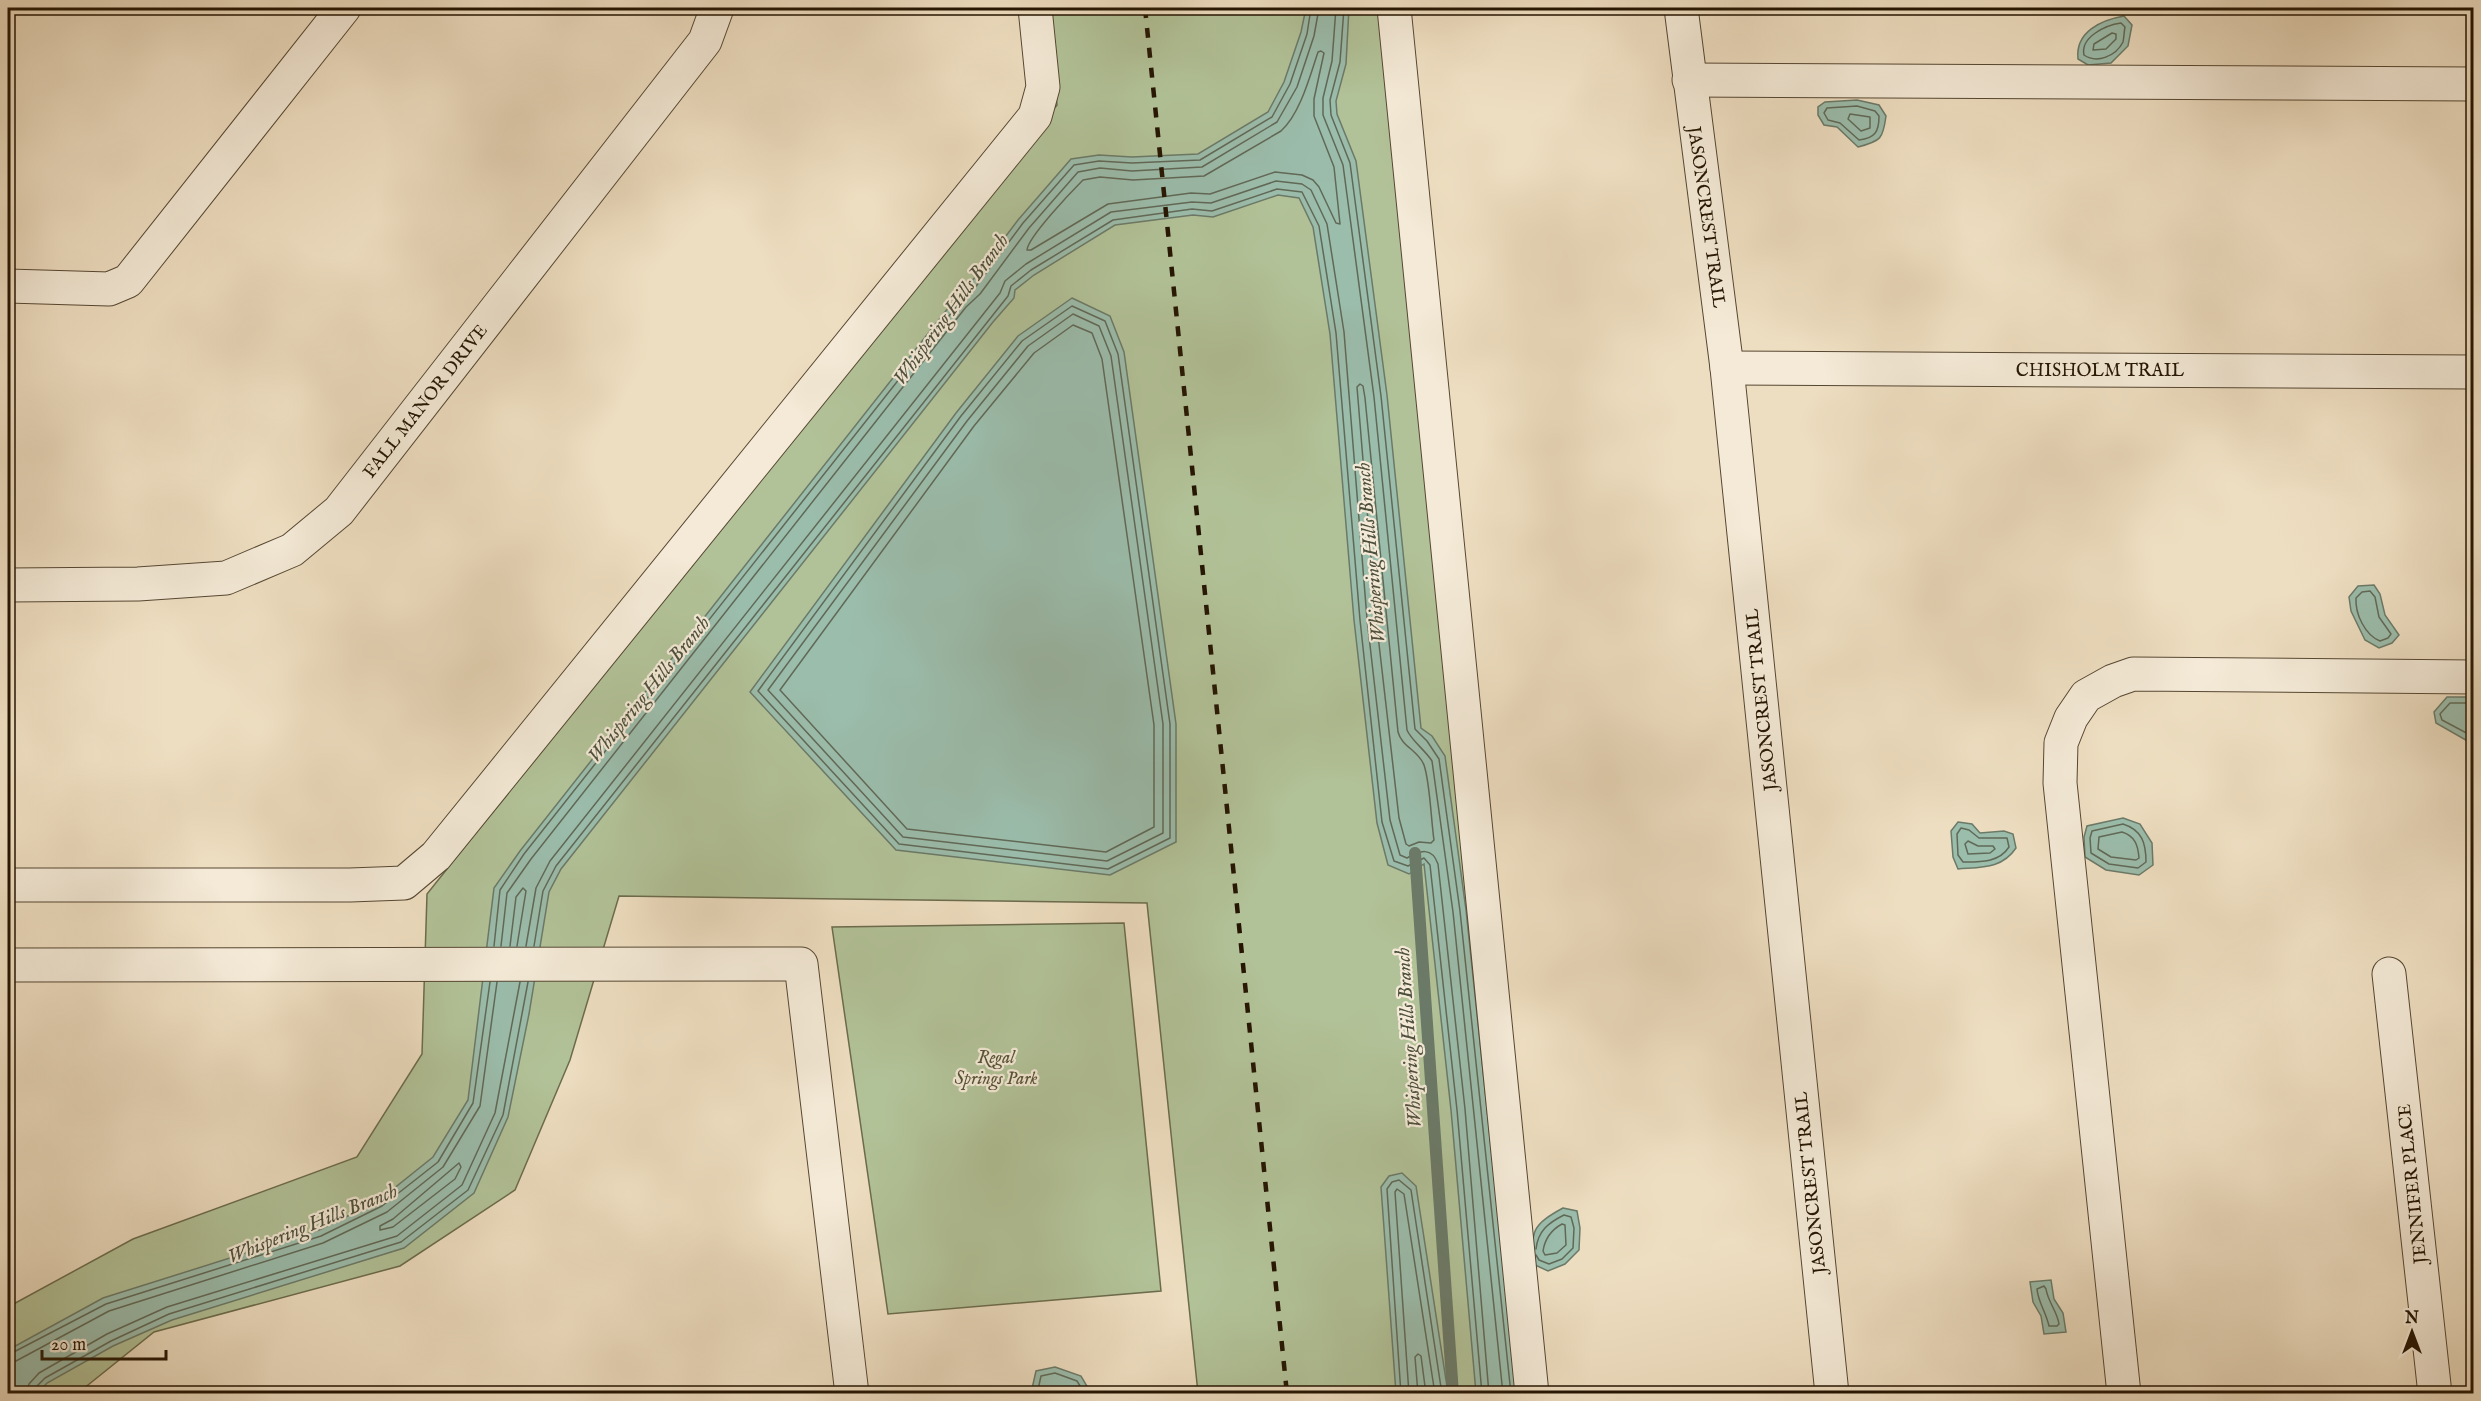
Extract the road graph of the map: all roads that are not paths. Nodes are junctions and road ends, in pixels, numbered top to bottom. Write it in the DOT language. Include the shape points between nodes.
graph roads {
  1 [pos="344,8"];
  2 [pos="717,8"];
  3 [pos="1035,8"];
  4 [pos="1394,8"];
  5 [pos="1681,8"];
  6 [pos="1689,80"];
  7 [pos="2474,84"];
  8 [pos="8,285"];
  9 [pos="1726,368"];
  10 [pos="2474,372"];
  11 [pos="8,585"];
  12 [pos="2474,677"];
  13 [pos="8,885"];
  14 [pos="8,964"];
  15 [pos="2389,974"];
  16 [pos="852,1394"];
  17 [pos="1532,1394"];
  18 [pos="1832,1394"];
  19 [pos="2124,1394"];
  20 [pos="2435,1394"];
  1 -- 8 [label="street" via="128,281 109,289"];
  2 -- 11 [label="street, FALL MANOR DRIVE" via="705,41 339,511 292,550 226,578 138,584"];
  3 -- 13 [label="street" via="1043,87 1035,116 443,847 412,877 404,883 350,885"];
  4 -- 17 [label="street"];
  5 -- 6 [label="street, JASONCREST TRAIL"];
  6 -- 7 [label="street"];
  6 -- 9 [label="street, JASONCREST TRAIL"];
  9 -- 10 [label="street, CHISHOLM TRAIL"];
  9 -- 18 [label="street, JASONCREST TRAIL"];
  12 -- 19 [label="street" via="2133,674 2086,696 2071,718 2061,743 2060,783"];
  14 -- 16 [label="street" via="801,964"];
  15 -- 20 [label="street, JENNIFER PLACE"];
}
